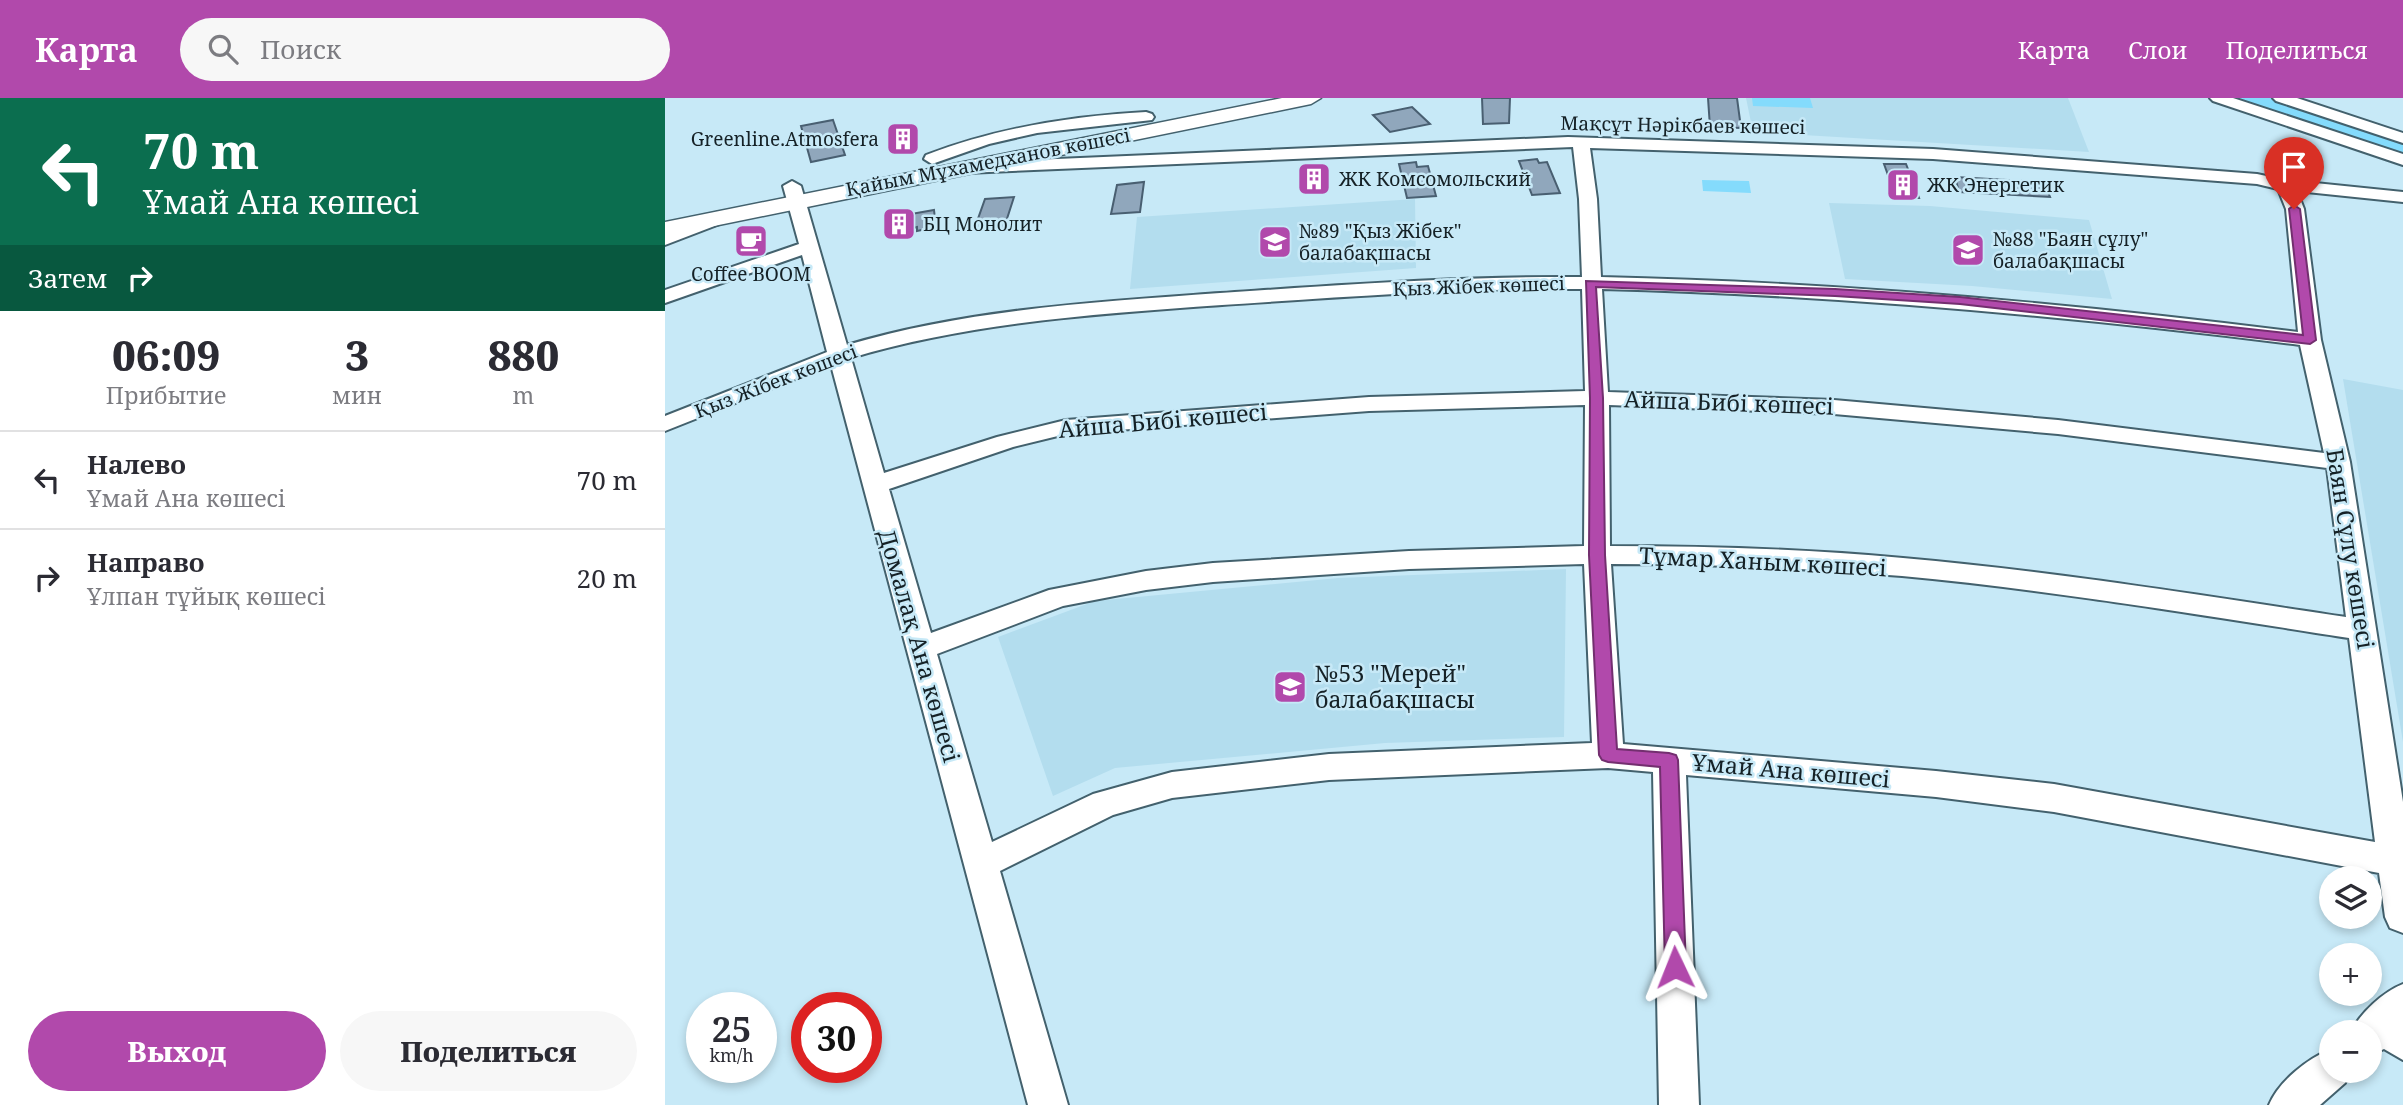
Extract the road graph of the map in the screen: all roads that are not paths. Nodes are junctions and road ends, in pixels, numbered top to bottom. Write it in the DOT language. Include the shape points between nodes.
graph roads {
  1 [pos="1244,98"];
  2 [pos="1311,98"];
  3 [pos="2218,98"];
  4 [pos="2281,98"];
  5 [pos="1166,127"];
  6 [pos="2403,138"];
  7 [pos="1581,142"];
  8 [pos="1136,160"];
  9 [pos="2403,160"];
  10 [pos="960,168"];
  11 [pos="2285,185"];
  12 [pos="793,194"];
  13 [pos="2403,197"];
  14 [pos="665,212"];
  15 [pos="719,217"];
  16 [pos="665,229"];
  17 [pos="665,239"];
  18 [pos="807,247"];
  19 [pos="1590,283"];
  20 [pos="665,298"];
  21 [pos="2310,340"];
  22 [pos="837,356"];
  23 [pos="1597,398"];
  24 [pos="665,424"];
  25 [pos="2338,462"];
  26 [pos="874,485"];
  27 [pos="1597,555"];
  28 [pos="2362,630"];
  29 [pos="920,649"];
  30 [pos="1608,755"];
  31 [pos="1669,760"];
  32 [pos="2399,861"];
  33 [pos="981,864"];
  34 [pos="2403,917"];
  35 [pos="2319,1079"];
  36 [pos="1048,1105"];
  37 [pos="1679,1105"];
  38 [pos="2289,1105"];
  1 -- 12 [label="main road, Қайым Мұхамедханов көшесі" via="932,159"];
  2 -- 5 [label="main road, Қайым Мұхамедханов көшесі"];
  3 -- 9 [label="street"];
  4 -- 6 [label="street"];
  5 -- 8 [label="street" via="1125,141 1119,149 1122,156"];
  5 -- 10 [label="main road, Қайым Мұхамедханов көшесі"];
  7 -- 8 [label="street, Мақсұт Нәрікбаев көшесі"];
  7 -- 11 [label="street, Мақсұт Нәрікбаев көшесі" via="1933,154 2257,179"];
  7 -- 19 [label="street"];
  8 -- 10 [label="street, Мақсұт Нәрікбаев көшесі"];
  10 -- 12 [label="main road, Қайым Мұхамедханов көшесі"];
  11 -- 13 [label="street, Мақсұт Нәрікбаев көшесі"];
  11 -- 21 [label="street, Баян Сұлу көшесі" via="2294,209"];
  12 -- 14 [label="main road, Қайым Мұхамедханов көшесі"];
  12 -- 15 [label="main road, Қайым Мұхамедханов көшесі"];
  12 -- 18 [label="street, Домалақ Ана көшесі"];
  15 -- 16 [label="main road, Қайым Мұхамедханов көшесі"];
  15 -- 17 [label="street"];
  18 -- 20 [label="street"];
  18 -- 22 [label="street, Домалақ Ана көшесі"];
  19 -- 21 [label="street, Қыз Жібек көшесі" via="1960,301"];
  19 -- 22 [label="street, Қыз Жібек көшесі" via="1330,291 1071,313 956,326"];
  19 -- 23 [label="street"];
  21 -- 25 [label="street, Баян Сұлу көшесі"];
  22 -- 24 [label="street, Қыз Жібек көшесі"];
  22 -- 26 [label="street, Домалақ Ана көшесі"];
  23 -- 25 [label="street, Айша Бибі көшесі" via="1847,408 2058,427"];
  23 -- 26 [label="street, Айша Бибі көшесі" via="1369,404 1066,427"];
  23 -- 27 [label="street"];
  25 -- 28 [label="street, Баян Сұлу көшесі"];
  26 -- 29 [label="street, Домалақ Ана көшесі"];
  27 -- 28 [label="street, Тұмар Ханым көшесі" via="1854,564 2011,580"];
  27 -- 29 [label="street, Тұмар Ханым көшесі" via="1408,560 1135,582 1024,608"];
  27 -- 30 [label="street"];
  28 -- 32 [label="street, Баян Сұлу көшесі"];
  29 -- 33 [label="street, Домалақ Ана көшесі"];
  30 -- 31 [label="street, Ұмай Ана көшесі"];
  30 -- 33 [label="street, Ұмай Ана көшесі" via="1329,767 1172,785 1105,804"];
  31 -- 32 [label="street, Ұмай Ана көшесі" via="2054,798"];
  31 -- 37 [label="street"];
  32 -- 34 [label="street, Баян Сұлу көшесі"];
  33 -- 36 [label="street, Домалақ Ана көшесі"];
  35 -- 38 [label="street"];
}
